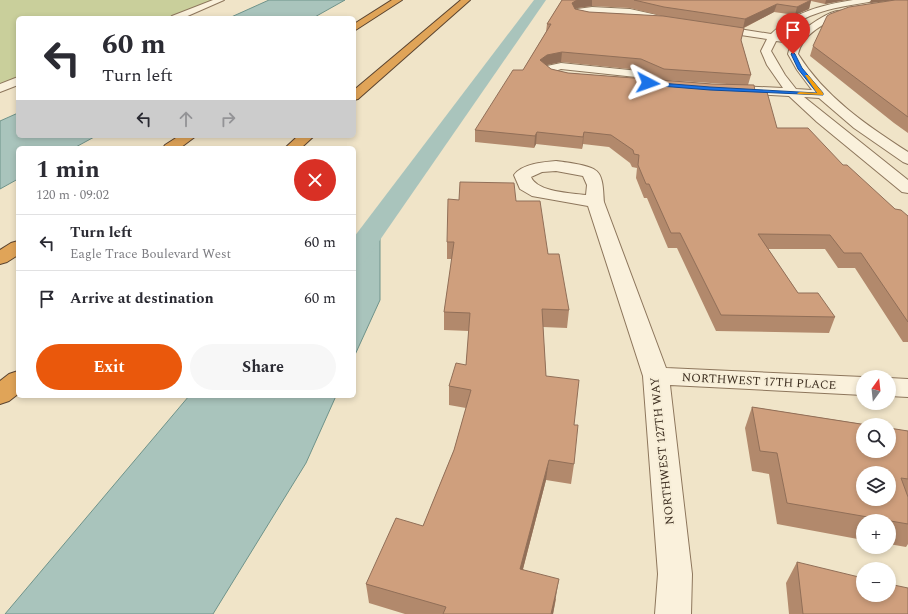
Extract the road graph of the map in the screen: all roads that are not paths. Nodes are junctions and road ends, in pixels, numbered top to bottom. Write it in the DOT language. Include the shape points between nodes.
graph roads {
  1 [pos="220,0"];
  2 [pos="398,0"];
  3 [pos="466,0"];
  4 [pos="873,3"];
  5 [pos="806,4"];
  6 [pos="824,8"];
  7 [pos="844,12"];
  8 [pos="180,16"];
  9 [pos="662,20"];
  10 [pos="678,22"];
  11 [pos="702,26"];
  12 [pos="356,27"];
  13 [pos="772,37"];
  14 [pos="798,41"];
  15 [pos="16,82"];
  16 [pos="659,84"];
  17 [pos="688,86"];
  18 [pos="0,88"];
  19 [pos="724,89"];
  20 [pos="791,93"];
  21 [pos="356,94"];
  22 [pos="821,94"];
  23 [pos="185,138"];
  24 [pos="304,138"];
  25 [pos="173,146"];
  26 [pos="294,146"];
  27 [pos="908,159"];
  28 [pos="908,188"];
  29 [pos="595,202"];
  30 [pos="16,248"];
  31 [pos="0,258"];
  32 [pos="656,376"];
  33 [pos="16,382"];
  34 [pos="856,386"];
  35 [pos="896,388"];
  36 [pos="908,388"];
  37 [pos="0,395"];
  38 [pos="673,614"];
  1 -- 8 [label="street"];
  2 -- 12 [label="highway"];
  3 -- 21 [label="highway"];
  4 -- 6 [label="street"];
  4 -- 7 [label="street"];
  5 -- 6 [label="street"];
  6 -- 7 [label="street"];
  6 -- 13 [label="street" via="802,16"];
  7 -- 14 [label="street" via="824,19"];
  9 -- 9 [label="street" via="630,12 577,12 588,16"];
  9 -- 10 [label="street"];
  11 -- 13 [label="street"];
  13 -- 14 [label="street"];
  13 -- 20 [label="street" via="766,51 771,66"];
  14 -- 22 [label="street" via="793,54 800,69"];
  15 -- 18 [label="street"];
  16 -- 16 [label="street" via="639,74 625,72 561,66 547,70 554,76 567,78"];
  16 -- 17 [label="street"];
  19 -- 20 [label="street"];
  20 -- 22 [label="street"];
  20 -- 28 [label="street"];
  22 -- 27 [label="street" via="876,138"];
  23 -- 25 [label="highway"];
  24 -- 26 [label="highway"];
  29 -- 32 [label="street, NORTHWEST 127TH WAY"];
  30 -- 31 [label="highway"];
  32 -- 34 [label="street, NORTHWEST 17TH PLACE"];
  32 -- 38 [label="street, NORTHWEST 127TH WAY" via="675,574"];
  33 -- 37 [label="highway"];
  35 -- 36 [label="street"];
}
